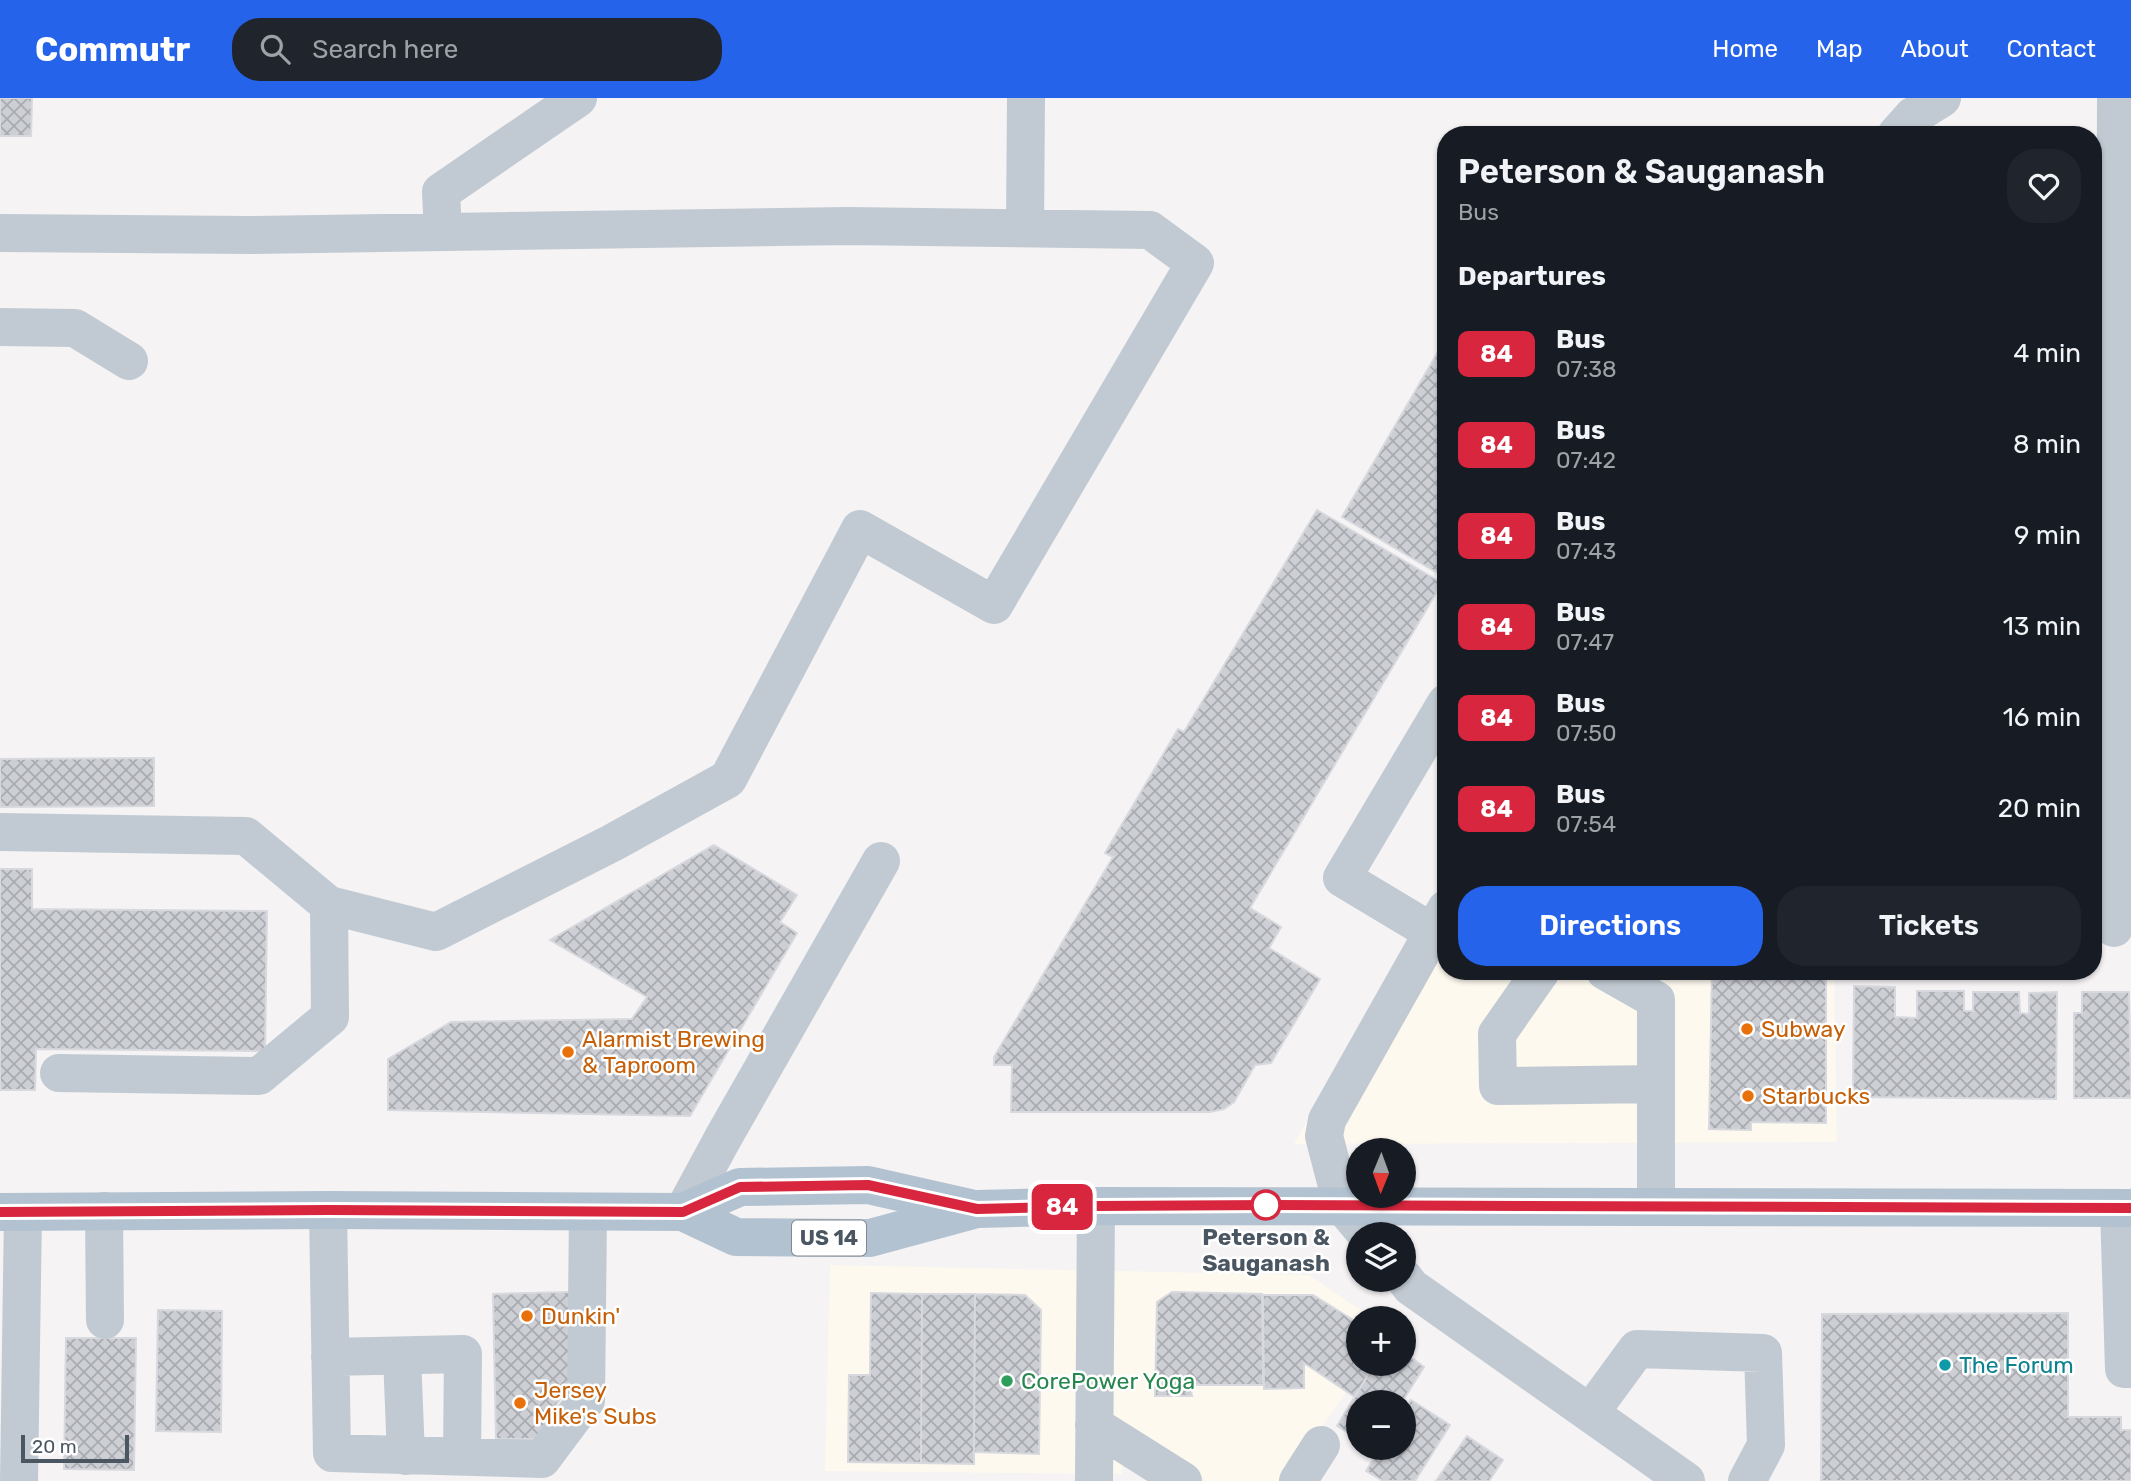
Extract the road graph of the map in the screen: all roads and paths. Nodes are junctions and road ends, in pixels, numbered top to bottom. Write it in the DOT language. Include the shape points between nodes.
graph roads {
  1 [pos="578,98"];
  2 [pos="1026,98"];
  3 [pos="1942,98"];
  4 [pos="2116,98"];
  5 [pos="1904,126"];
  6 [pos="1025,228"];
  7 [pos="443,231"];
  8 [pos="0,233"];
  9 [pos="2104,265"];
  10 [pos="0,327"];
  11 [pos="129,360"];
  12 [pos="2113,474"];
  13 [pos="2113,515"];
  14 [pos="1437,718"];
  15 [pos="2104,721"];
  16 [pos="0,832"];
  17 [pos="881,861"];
  18 [pos="329,905"];
  19 [pos="1437,919"];
  20 [pos="1437,924"];
  21 [pos="2113,928"];
  22 [pos="1535,980"];
  23 [pos="1621,980"];
  24 [pos="59,1073"];
  25 [pos="1656,1084"];
  26 [pos="1096,1206"];
  27 [pos="1656,1206"];
  28 [pos="2125,1208"];
  29 [pos="977,1209"];
  30 [pos="328,1210"];
  31 [pos="104,1211"];
  32 [pos="12,1212"];
  33 [pos="683,1212"];
  34 [pos="588,1213"];
  35 [pos="1354,1219"];
  36 [pos="1416,1291"];
  37 [pos="11,1292"];
  38 [pos="105,1320"];
  39 [pos="402,1356"];
  40 [pos="330,1357"];
  41 [pos="2131,1369"];
  42 [pos="1590,1413"];
  43 [pos="1094,1424"];
  44 [pos="1321,1445"];
  45 [pos="406,1456"];
  46 [pos="462,1457"];
  47 [pos="19,1481"];
  48 [pos="1094,1481"];
  49 [pos="1182,1481"];
  50 [pos="1297,1481"];
  51 [pos="1686,1481"];
  52 [pos="1747,1481"];
  1 -- 7 [label="street" via="441,192"];
  2 -- 6 [label="street"];
  3 -- 5 [label="street"];
  4 -- 9 [label="street"];
  6 -- 7 [label="street"];
  6 -- 18 [label="street" via="1150,230 1195,263 994,605 860,529 728,779 436,932"];
  7 -- 8 [label="street"];
  9 -- 12 [label="street"];
  10 -- 11 [label="street" via="75,328"];
  12 -- 13 [label="street"];
  13 -- 15 [label="street"];
  14 -- 19 [label="street" via="1342,878"];
  15 -- 21 [label="street"];
  16 -- 18 [label="street" via="246,835"];
  17 -- 33 [label="street"];
  18 -- 24 [label="street" via="330,1017 259,1076"];
  20 -- 35 [label="street" via="1327,1120 1324,1136"];
  22 -- 25 [label="street" via="1497,1034 1498,1086"];
  23 -- 25 [label="street" via="1656,1000"];
  25 -- 27 [label="street"];
  26 -- 29 [label="main road, US 14"];
  26 -- 35 [label="main road, US 14"];
  26 -- 43 [label="street"];
  27 -- 28 [label="main road, US 14"];
  27 -- 35 [label="main road, US 14"];
  28 -- 41 [label="street" via="2124,1369"];
  29 -- 33 [label="main road, US 14" via="868,1185 740,1187"];
  29 -- 33 [label="main road, US 14" via="870,1238 736,1237"];
  30 -- 31 [label="main road, US 14"];
  30 -- 34 [label="main road, US 14"];
  30 -- 40 [label="street"];
  31 -- 32 [label="main road, US 14"];
  31 -- 38 [label="street"];
  32 -- 37 [label="street"];
  33 -- 34 [label="main road, US 14"];
  34 -- 46 [label="street" via="586,1400 542,1459"];
  36 -- 42 [label="street"];
  37 -- 47 [label="street"];
  39 -- 40 [label="street"];
  39 -- 45 [label="street"];
  39 -- 46 [label="street" via="463,1354"];
  40 -- 45 [label="street" via="332,1453"];
  42 -- 51 [label="street"];
  42 -- 52 [label="street" via="1637,1349 1763,1353 1766,1445"];
  43 -- 48 [label="street"];
  43 -- 49 [label="street"];
  44 -- 50 [label="street"];
  45 -- 46 [label="street"];
}
